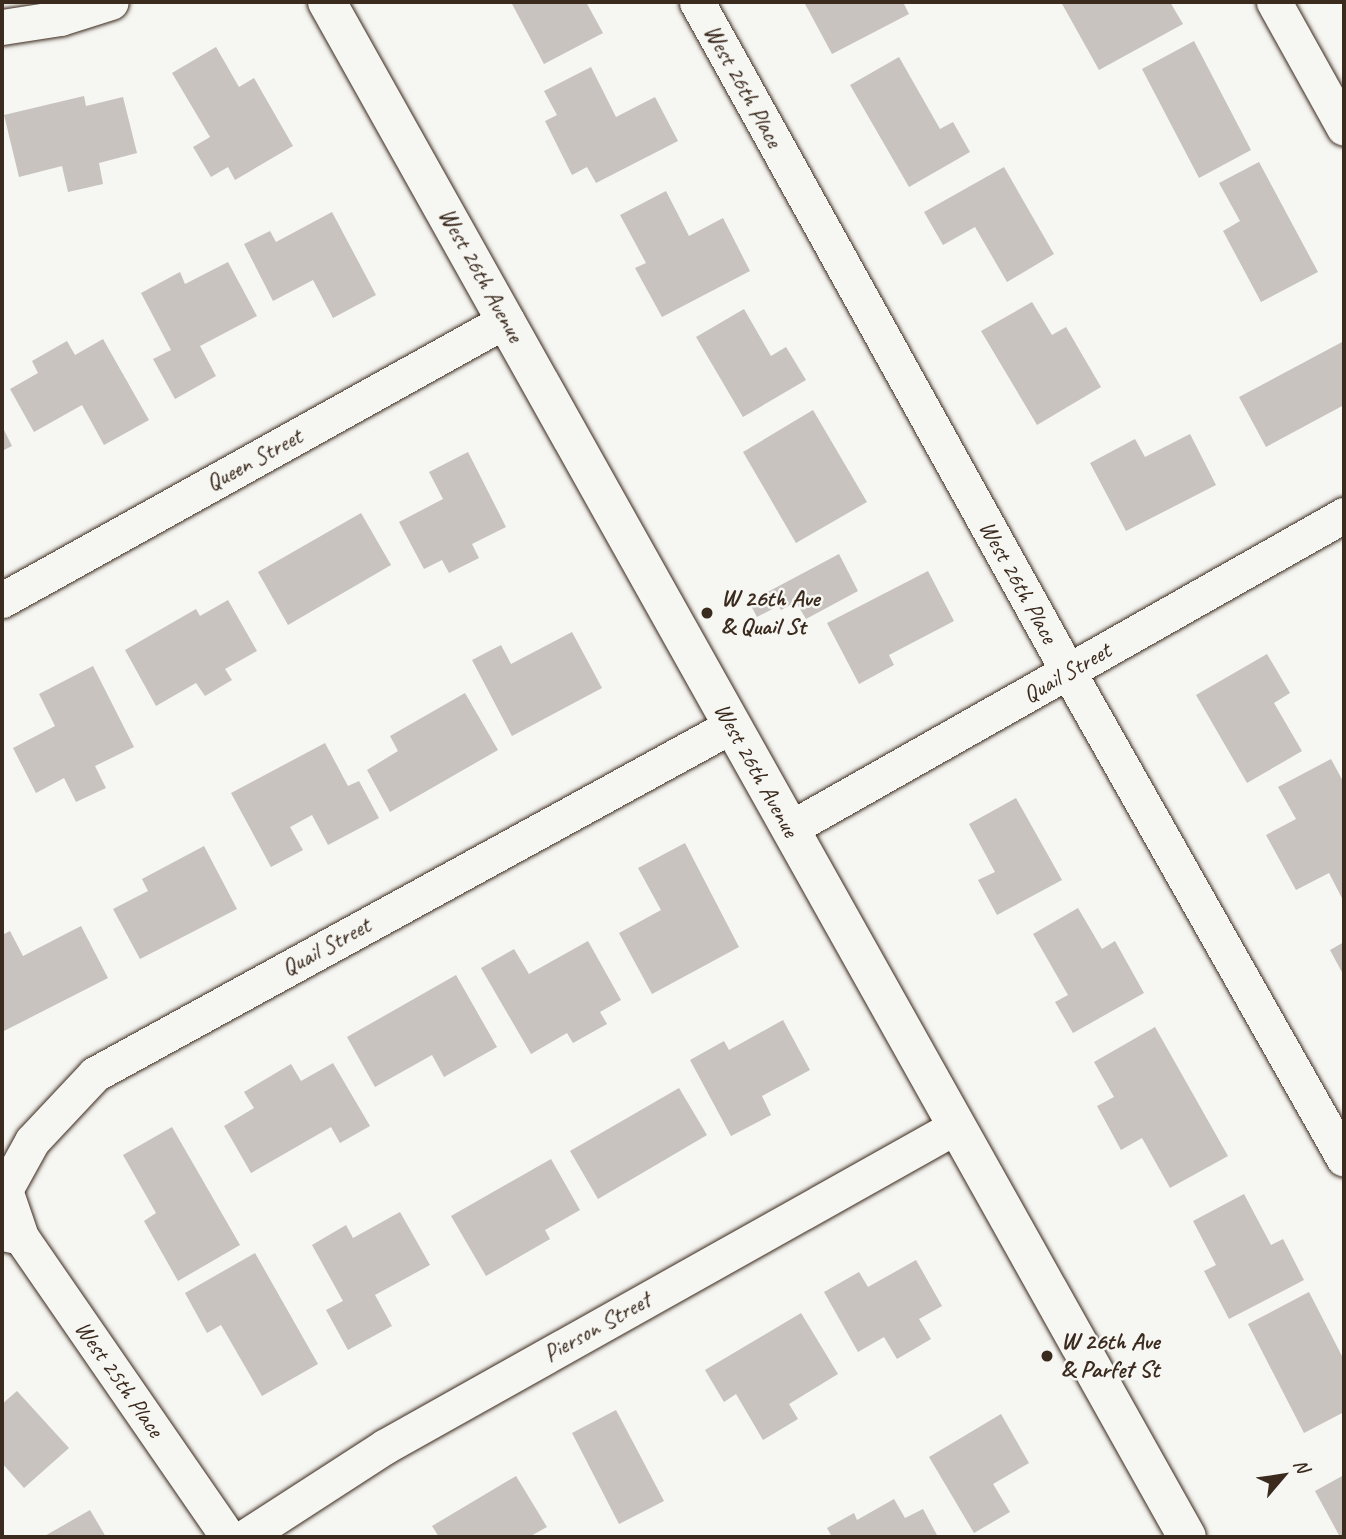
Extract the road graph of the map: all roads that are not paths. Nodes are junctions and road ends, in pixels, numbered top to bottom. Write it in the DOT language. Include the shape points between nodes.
graph roads {
  1 [pos="111,2"];
  2 [pos="327,2"];
  3 [pos="696,2"];
  4 [pos="1274,2"];
  5 [pos="2,27"];
  6 [pos="1344,128"];
  7 [pos="506,320"];
  8 [pos="1344,515"];
  9 [pos="2,600"];
  10 [pos="1069,673"];
  11 [pos="731,726"];
  12 [pos="789,829"];
  13 [pos="955,1127"];
  14 [pos="1344,1160"];
  15 [pos="12,1235"];
  16 [pos="1180,1535"];
  17 [pos="228,1537"];
  18 [pos="245,1537"];
  1 -- 5 [label="street" via="60,18"];
  2 -- 7 [label="street, West 26th Avenue"];
  3 -- 10 [label="street, West 26th Place"];
  4 -- 6 [label="street"];
  7 -- 9 [label="street, Queen Street"];
  7 -- 11 [label="street, West 26th Avenue"];
  8 -- 10 [label="street, Quail Street"];
  10 -- 12 [label="street, Quail Street"];
  10 -- 14 [label="street, West 26th Place"];
  11 -- 12 [label="street, West 26th Avenue"];
  11 -- 15 [label="street, Quail Street" via="95,1074 32,1141 5,1190"];
  12 -- 13 [label="street, West 26th Avenue"];
  13 -- 16 [label="street, West 26th Avenue"];
  13 -- 18 [label="street, Pierson Street" via="384,1447"];
  15 -- 17 [label="street, West 25th Place"];
}
